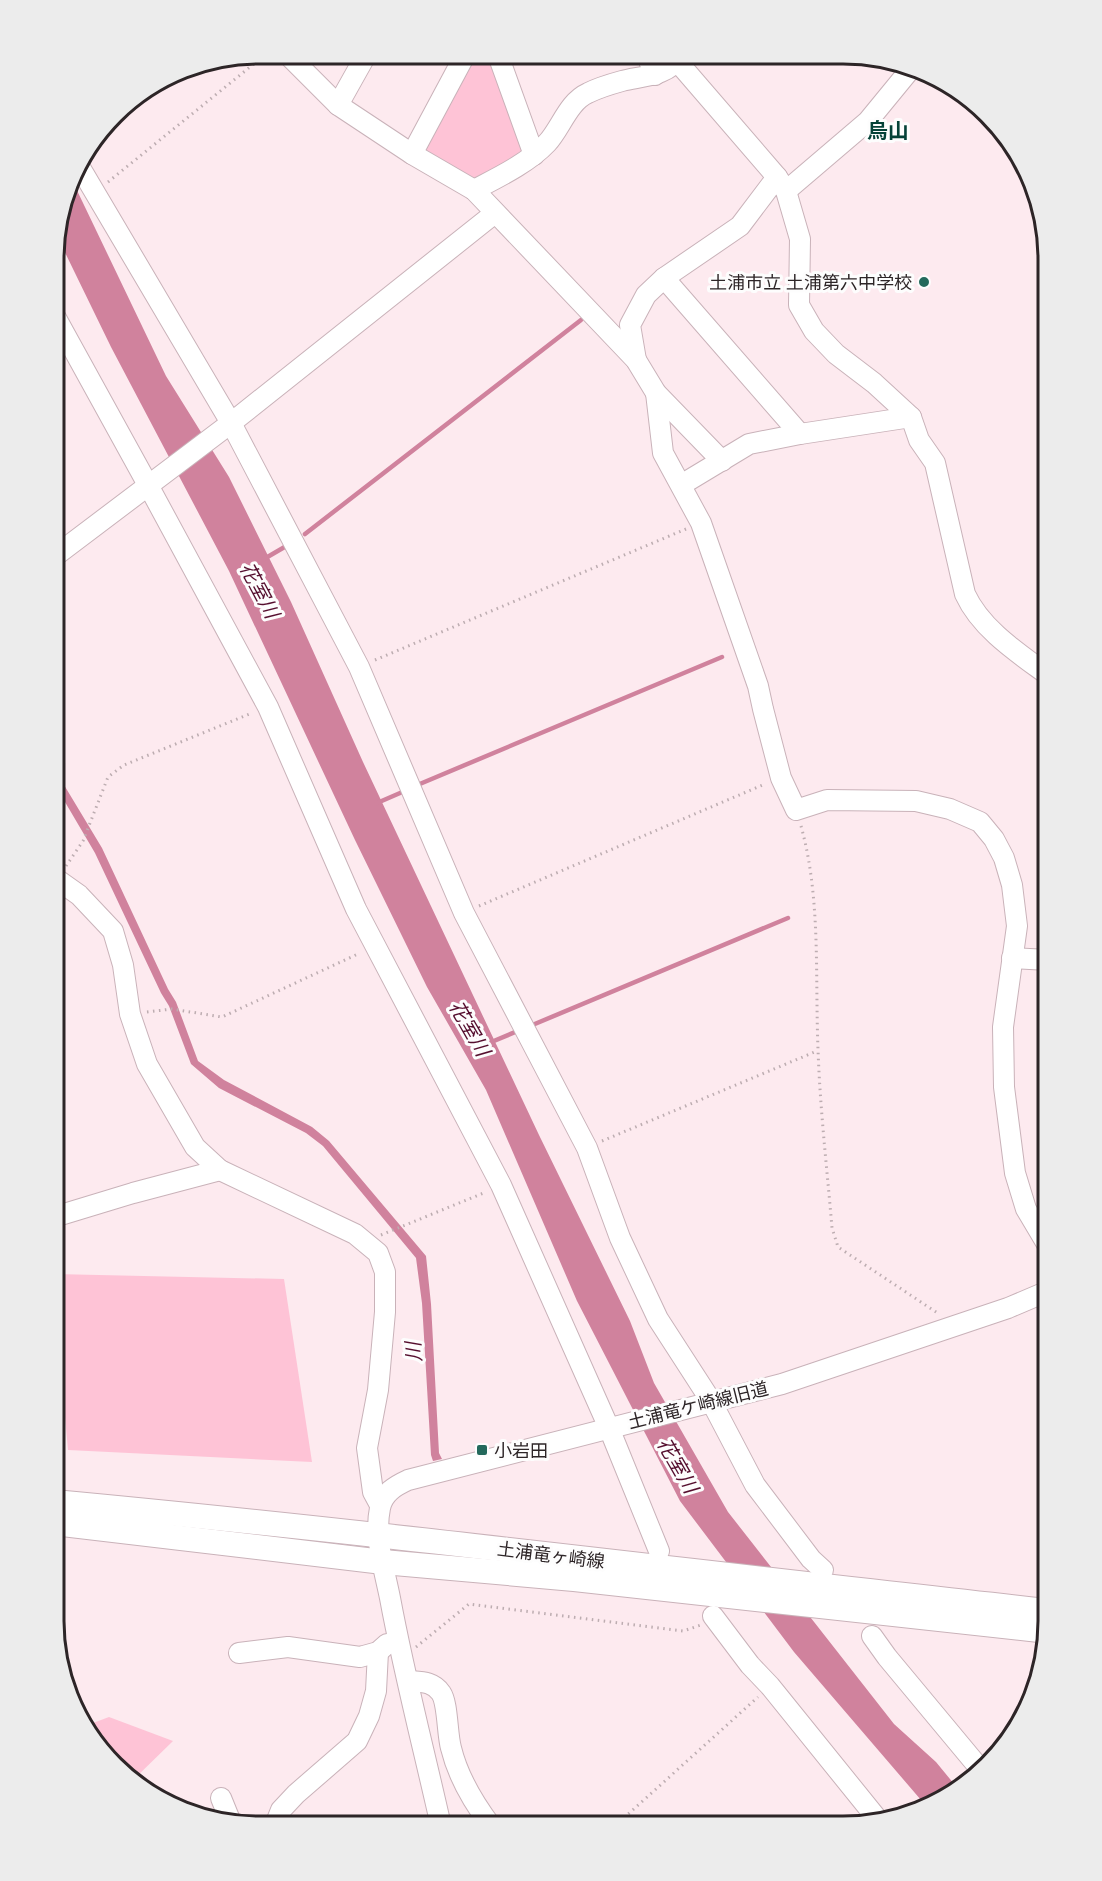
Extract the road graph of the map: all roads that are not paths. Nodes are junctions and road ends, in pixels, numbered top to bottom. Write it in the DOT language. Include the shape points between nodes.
graph roads {
  1 [pos="651,64"];
  2 [pos="670,64"];
  3 [pos="682,64"];
  4 [pos="298,65"];
  5 [pos="361,65"];
  6 [pos="460,65"];
  7 [pos="501,65"];
  8 [pos="655,75"];
  9 [pos="906,75"];
  10 [pos="338,105"];
  11 [pos="412,154"];
  12 [pos="534,155"];
  13 [pos="84,175"];
  14 [pos="781,184"];
  15 [pos="474,190"];
  16 [pos="495,213"];
  17 [pos="664,278"];
  18 [pos="64,333"];
  19 [pos="636,360"];
  20 [pos="656,393"];
  21 [pos="911,417"];
  22 [pos="231,423"];
  23 [pos="800,434"];
  24 [pos="722,461"];
  25 [pos="148,485"];
  26 [pos="681,485"];
  27 [pos="64,549"];
  28 [pos="1038,668"];
  29 [pos="64,886"];
  30 [pos="1012,958"];
  31 [pos="1037,959"];
  32 [pos="220,1170"];
  33 [pos="64,1214"];
  34 [pos="1037,1228"];
  35 [pos="1037,1295"];
  36 [pos="706,1402"];
  37 [pos="614,1427"];
  38 [pos="64,1503"];
  39 [pos="380,1505"];
  40 [pos="64,1524"];
  41 [pos="377,1534"];
  42 [pos="659,1551"];
  43 [pos="383,1562"];
  44 [pos="823,1578"];
  45 [pos="1037,1609"];
  46 [pos="717,1610"];
  47 [pos="1037,1629"];
  48 [pos="397,1635"];
  49 [pos="872,1636"];
  50 [pos="378,1652"];
  51 [pos="239,1653"];
  52 [pos="408,1681"];
  53 [pos="976,1764"];
  54 [pos="221,1798"];
  55 [pos="227,1814"];
  56 [pos="873,1814"];
  57 [pos="279,1816"];
  58 [pos="439,1816"];
  59 [pos="484,1816"];
  1 -- 8 [label="street"];
  2 -- 8 [label="street"];
  3 -- 14 [label="street"];
  4 -- 10 [label="street"];
  5 -- 10 [label="street"];
  6 -- 11 [label="street"];
  7 -- 12 [label="street"];
  8 -- 12 [label="street" via="585,94"];
  9 -- 14 [label="street" via="868,121"];
  10 -- 11 [label="street"];
  11 -- 15 [label="street"];
  12 -- 15 [label="street"];
  13 -- 22 [label="street"];
  14 -- 17 [label="street" via="740,226"];
  14 -- 21 [label="street" via="800,239 799,304 804,314 836,354"];
  15 -- 16 [label="street"];
  16 -- 19 [label="street"];
  16 -- 22 [label="street"];
  17 -- 19 [label="street" via="646,295 630,326"];
  17 -- 23 [label="street"];
  18 -- 25 [label="street"];
  19 -- 20 [label="street"];
  20 -- 24 [label="street"];
  20 -- 26 [label="street" via="663,453"];
  21 -- 23 [label="street"];
  21 -- 28 [label="street" via="935,463 970,606 1005,644"];
  22 -- 25 [label="street"];
  22 -- 36 [label="street" via="359,667 464,913 587,1148 620,1238 658,1319"];
  23 -- 24 [label="street" via="749,444"];
  24 -- 26 [label="street"];
  25 -- 27 [label="street"];
  25 -- 37 [label="street" via="268,706 356,909 501,1185"];
  26 -- 30 [label="street" via="701,523 758,686 781,778 796,810 827,800 916,801 980,822 1004,858 1012,885 1017,926"];
  29 -- 32 [label="street" via="79,895 113,931 130,1014 147,1064 195,1147"];
  30 -- 31 [label="street"];
  30 -- 34 [label="street" via="1003,1027 1004,1087 1015,1173 1026,1209"];
  32 -- 33 [label="street"];
  32 -- 39 [label="street" via="355,1234 378,1253 385,1272 385,1312 378,1390 367,1448 373,1492"];
  35 -- 36 [label="street, 土浦竜ケ崎線旧道" via="782,1384"];
  36 -- 37 [label="street, 土浦竜ケ崎線旧道"];
  36 -- 44 [label="street" via="755,1485"];
  37 -- 39 [label="street, 土浦竜ケ崎線旧道" via="408,1480 387,1493"];
  37 -- 42 [label="street"];
  38 -- 41 [label="main road, 土浦竜ヶ崎線"];
  39 -- 41 [label="street"];
  40 -- 43 [label="main road, 土浦竜ヶ崎線"];
  41 -- 43 [label="street"];
  41 -- 44 [label="main road, 土浦竜ヶ崎線" via="705,1573"];
  43 -- 46 [label="main road, 土浦竜ヶ崎線"];
  43 -- 48 [label="street"];
  44 -- 45 [label="main road, 土浦竜ヶ崎線"];
  46 -- 47 [label="main road, 土浦竜ヶ崎線" via="839,1608"];
  46 -- 56 [label="street" via="750,1665"];
  48 -- 50 [label="street"];
  48 -- 52 [label="street"];
  49 -- 53 [label="street"];
  50 -- 51 [label="street" via="360,1657 288,1647"];
  50 -- 57 [label="street" via="376,1691 357,1741 296,1794"];
  52 -- 58 [label="street"];
  52 -- 59 [label="street" via="430,1683 443,1696 450,1747 459,1774"];
  54 -- 55 [label="street"];
}
